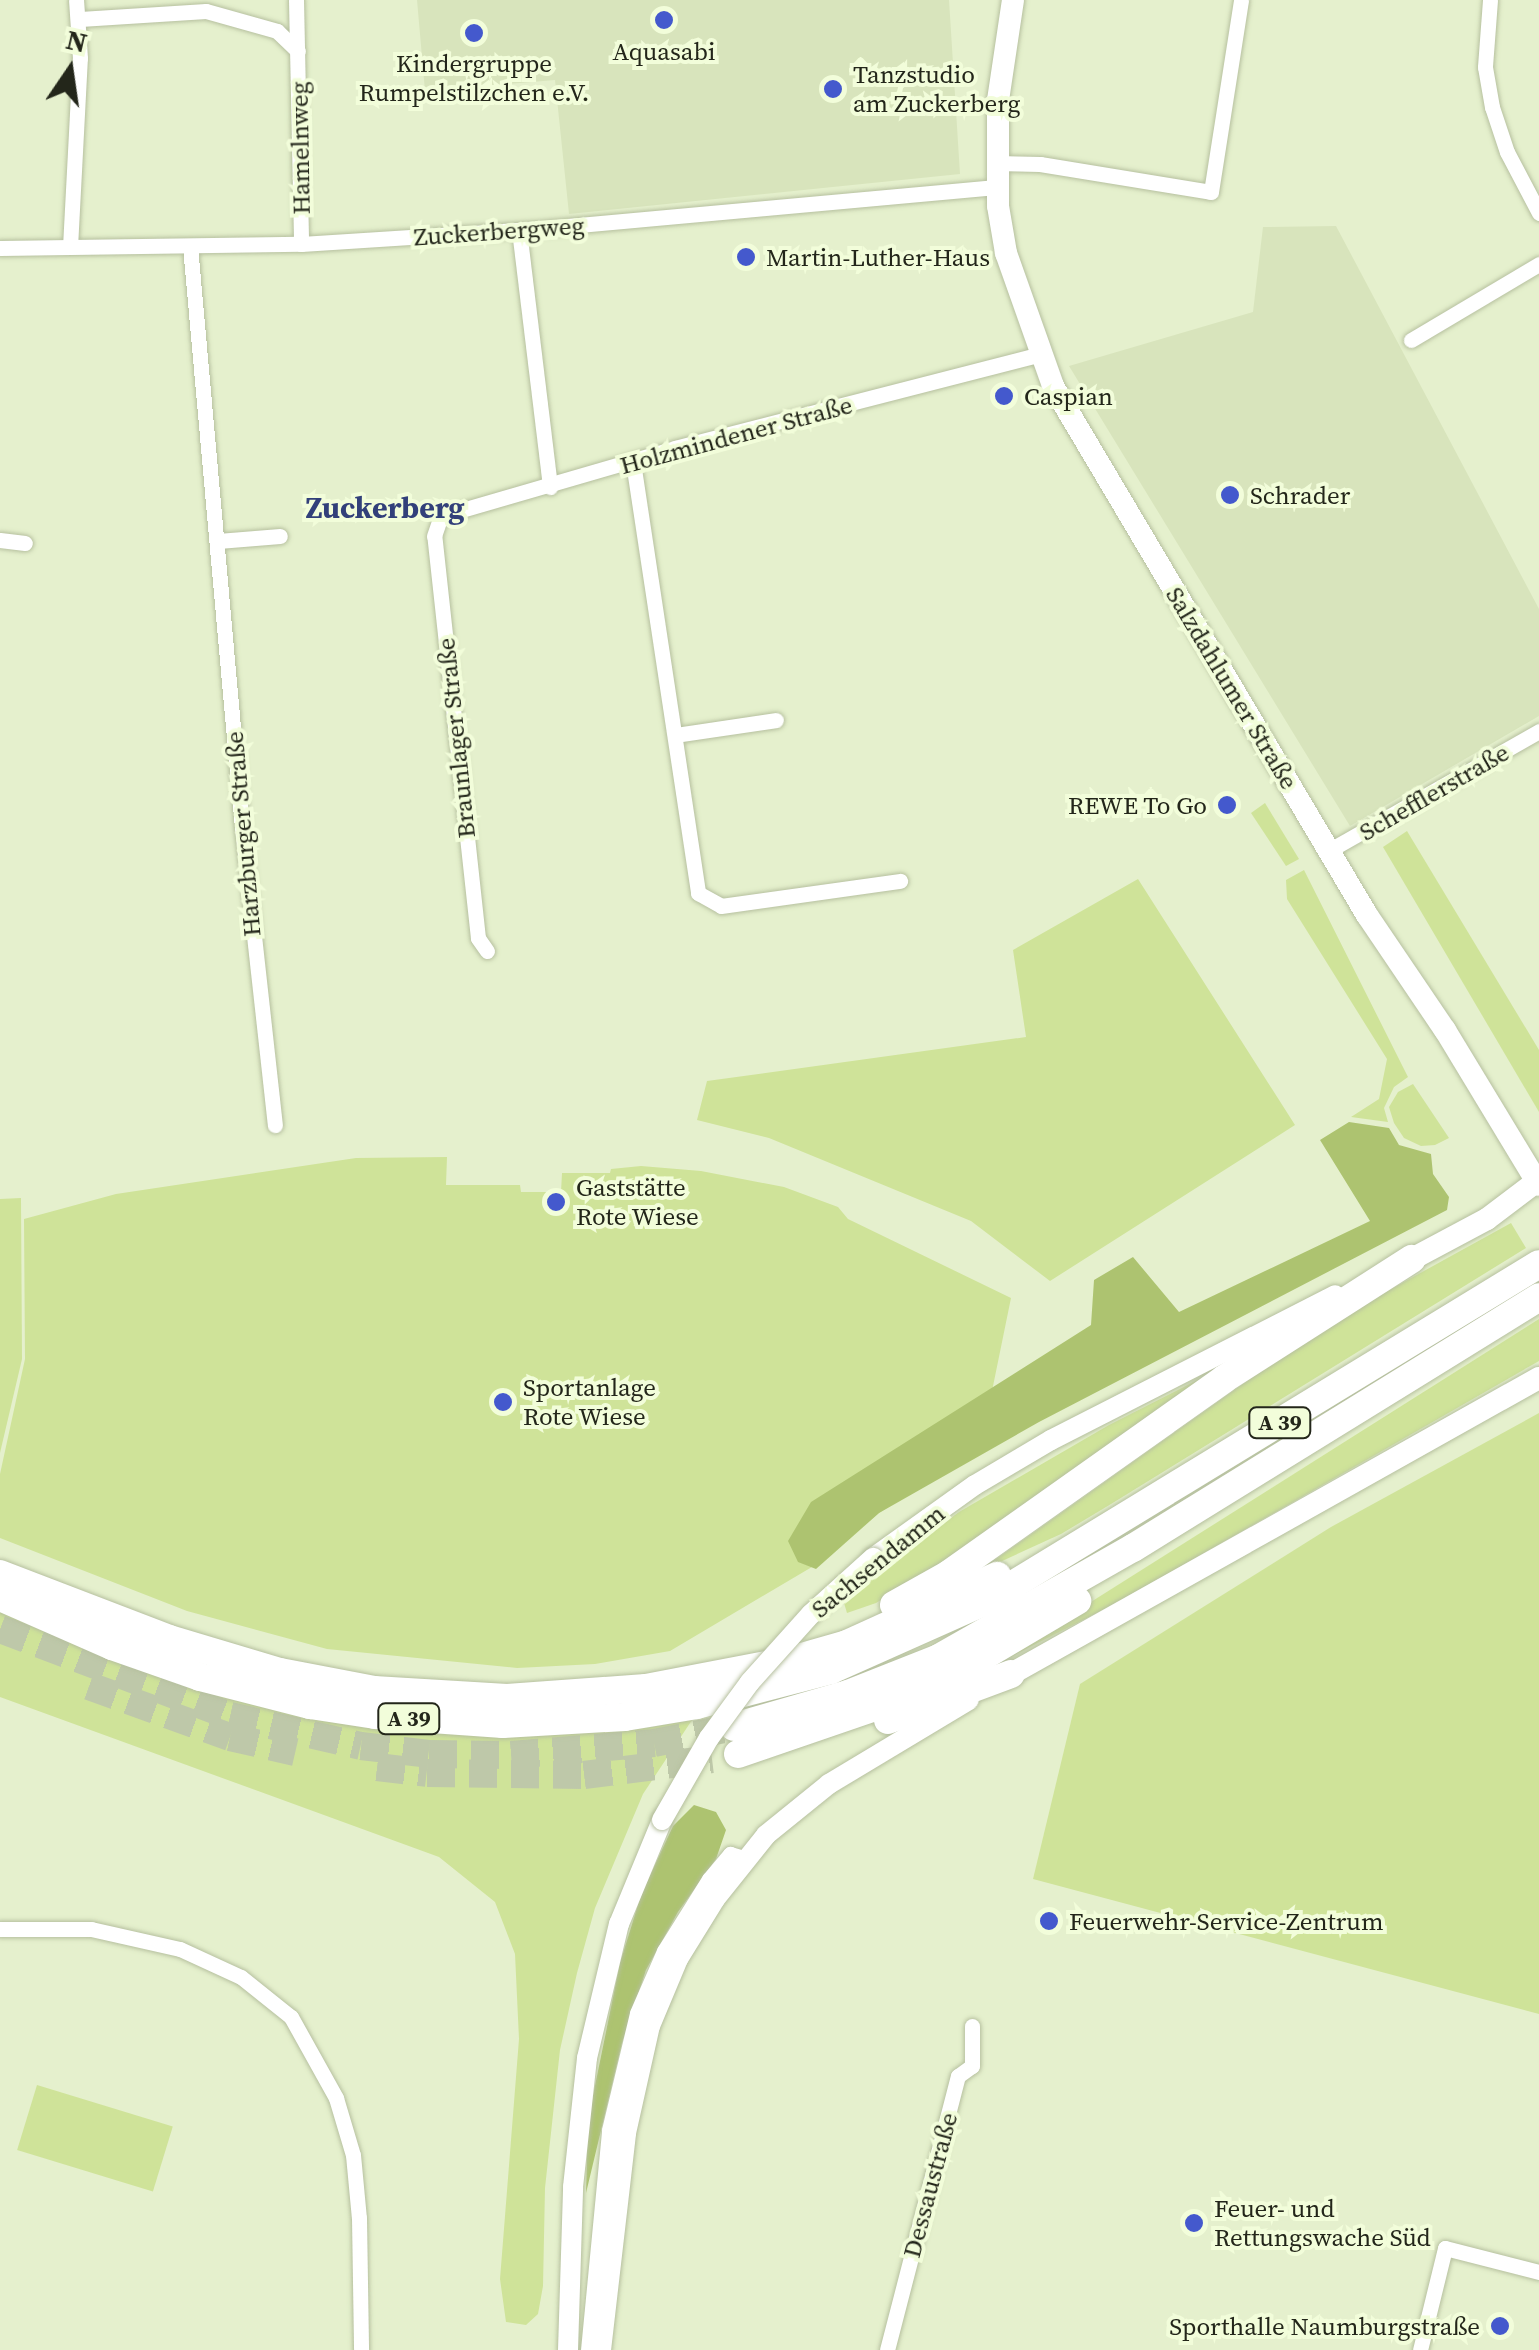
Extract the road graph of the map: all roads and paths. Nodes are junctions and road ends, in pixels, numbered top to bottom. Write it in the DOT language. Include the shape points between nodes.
graph roads {
  1 [pos="76,0"];
  2 [pos="296,0"];
  3 [pos="1012,0"];
  4 [pos="1241,0"];
  5 [pos="1490,0"];
  6 [pos="80,19"];
  7 [pos="298,51"];
  8 [pos="996,162"];
  9 [pos="997,187"];
  10 [pos="1539,213"];
  11 [pos="519,230"];
  12 [pos="302,244"];
  13 [pos="190,246"];
  14 [pos="0,248"];
  15 [pos="70,248"];
  16 [pos="1539,264"];
  17 [pos="1411,340"];
  18 [pos="1040,354"];
  19 [pos="633,462"];
  20 [pos="550,487"];
  21 [pos="436,522"];
  22 [pos="280,536"];
  23 [pos="0,540"];
  24 [pos="218,542"];
  25 [pos="25,543"];
  26 [pos="776,720"];
  27 [pos="1539,731"];
  28 [pos="675,735"];
  29 [pos="1328,852"];
  30 [pos="900,882"];
  31 [pos="487,951"];
  32 [pos="275,1125"];
  33 [pos="1538,1182"];
  34 [pos="1412,1259"];
  35 [pos="1539,1264"];
  36 [pos="1539,1297"];
  37 [pos="1539,1378"];
  38 [pos="1100,1534"];
  39 [pos="0,1570"];
  40 [pos="0,1598"];
  41 [pos="1011,1674"];
  42 [pos="706,1676"];
  43 [pos="744,1858"];
  44 [pos="0,1929"];
  45 [pos="972,2026"];
  46 [pos="1539,2272"];
  47 [pos="360,2350"];
  48 [pos="568,2350"];
  49 [pos="588,2350"];
  50 [pos="602,2350"];
  51 [pos="887,2350"];
  52 [pos="1420,2350"];
  1 -- 6 [label="street"];
  2 -- 7 [label="street, Hamelnweg"];
  3 -- 8 [label="main road, Salzdahlumer Straße"];
  4 -- 8 [label="street" via="1211,192"];
  5 -- 10 [label="street" via="1485,67 1492,107 1506,152"];
  6 -- 7 [label="street, Hamelnweg" via="206,10 277,32"];
  6 -- 15 [label="street"];
  7 -- 12 [label="street, Hamelnweg"];
  8 -- 9 [label="main road, Salzdahlumer Straße"];
  9 -- 11 [label="street, Zuckerbergweg"];
  9 -- 18 [label="main road, Salzdahlumer Straße" via="1006,252"];
  11 -- 12 [label="street, Zuckerbergweg"];
  11 -- 20 [label="street"];
  12 -- 13 [label="street, Zuckerbergweg"];
  13 -- 15 [label="street, Zuckerbergweg"];
  13 -- 24 [label="street, Harzburger Straße"];
  14 -- 15 [label="street, Zuckerbergweg"];
  16 -- 17 [label="street"];
  18 -- 19 [label="street, Holzmindener Straße"];
  18 -- 29 [label="main road, Salzdahlumer Straße"];
  19 -- 20 [label="street, Holzmindener Straße"];
  19 -- 28 [label="street"];
  20 -- 21 [label="street, Holzmindener Straße" via="448,513"];
  21 -- 31 [label="street, Braunlager Straße" via="478,938"];
  22 -- 24 [label="street"];
  23 -- 25 [label="street"];
  24 -- 32 [label="street, Harzburger Straße"];
  26 -- 28 [label="street"];
  27 -- 29 [label="street, Schefflerstraße"];
  28 -- 30 [label="street" via="694,883 703,899 721,906"];
  29 -- 33 [label="main road, Salzdahlumer Straße"];
  33 -- 34 [label="main road, Sachsendamm"];
  34 -- 42 [label="highway" via="1224,1379 949,1574 816,1642"];
  34 -- 48 [label="street, Sachsendamm, bridge" via="1200,1360 975,1485 873,1558 750,1682 662,1820 619,1924 587,2058 572,2188"];
  35 -- 38 [label="highway, A 39"];
  36 -- 41 [label="highway, A 39" via="1134,1548 1088,1594 962,1669 893,1701 728,1747 865,1727"];
  37 -- 41 [label="main road"];
  38 -- 40 [label="highway, A 39" via="952,1619 831,1670 698,1706 582,1721 433,1722 310,1705 166,1666"];
  38 -- 42 [label="highway" via="847,1644"];
  39 -- 42 [label="highway" via="240,1662 374,1690 558,1696"];
  41 -- 43 [label="street" via="829,1784"];
  43 -- 49 [label="street" via="730,1854 710,1878 664,1951 637,2013 609,2130"];
  43 -- 50 [label="street" via="678,1959 642,2054 626,2133"];
  44 -- 47 [label="street" via="91,1929 180,1948 241,1978 292,2018 336,2098 353,2155"];
  45 -- 51 [label="street, Dessaustraße" via="972,2066 958,2076"];
  46 -- 52 [label="street" via="1444,2248"];
}
